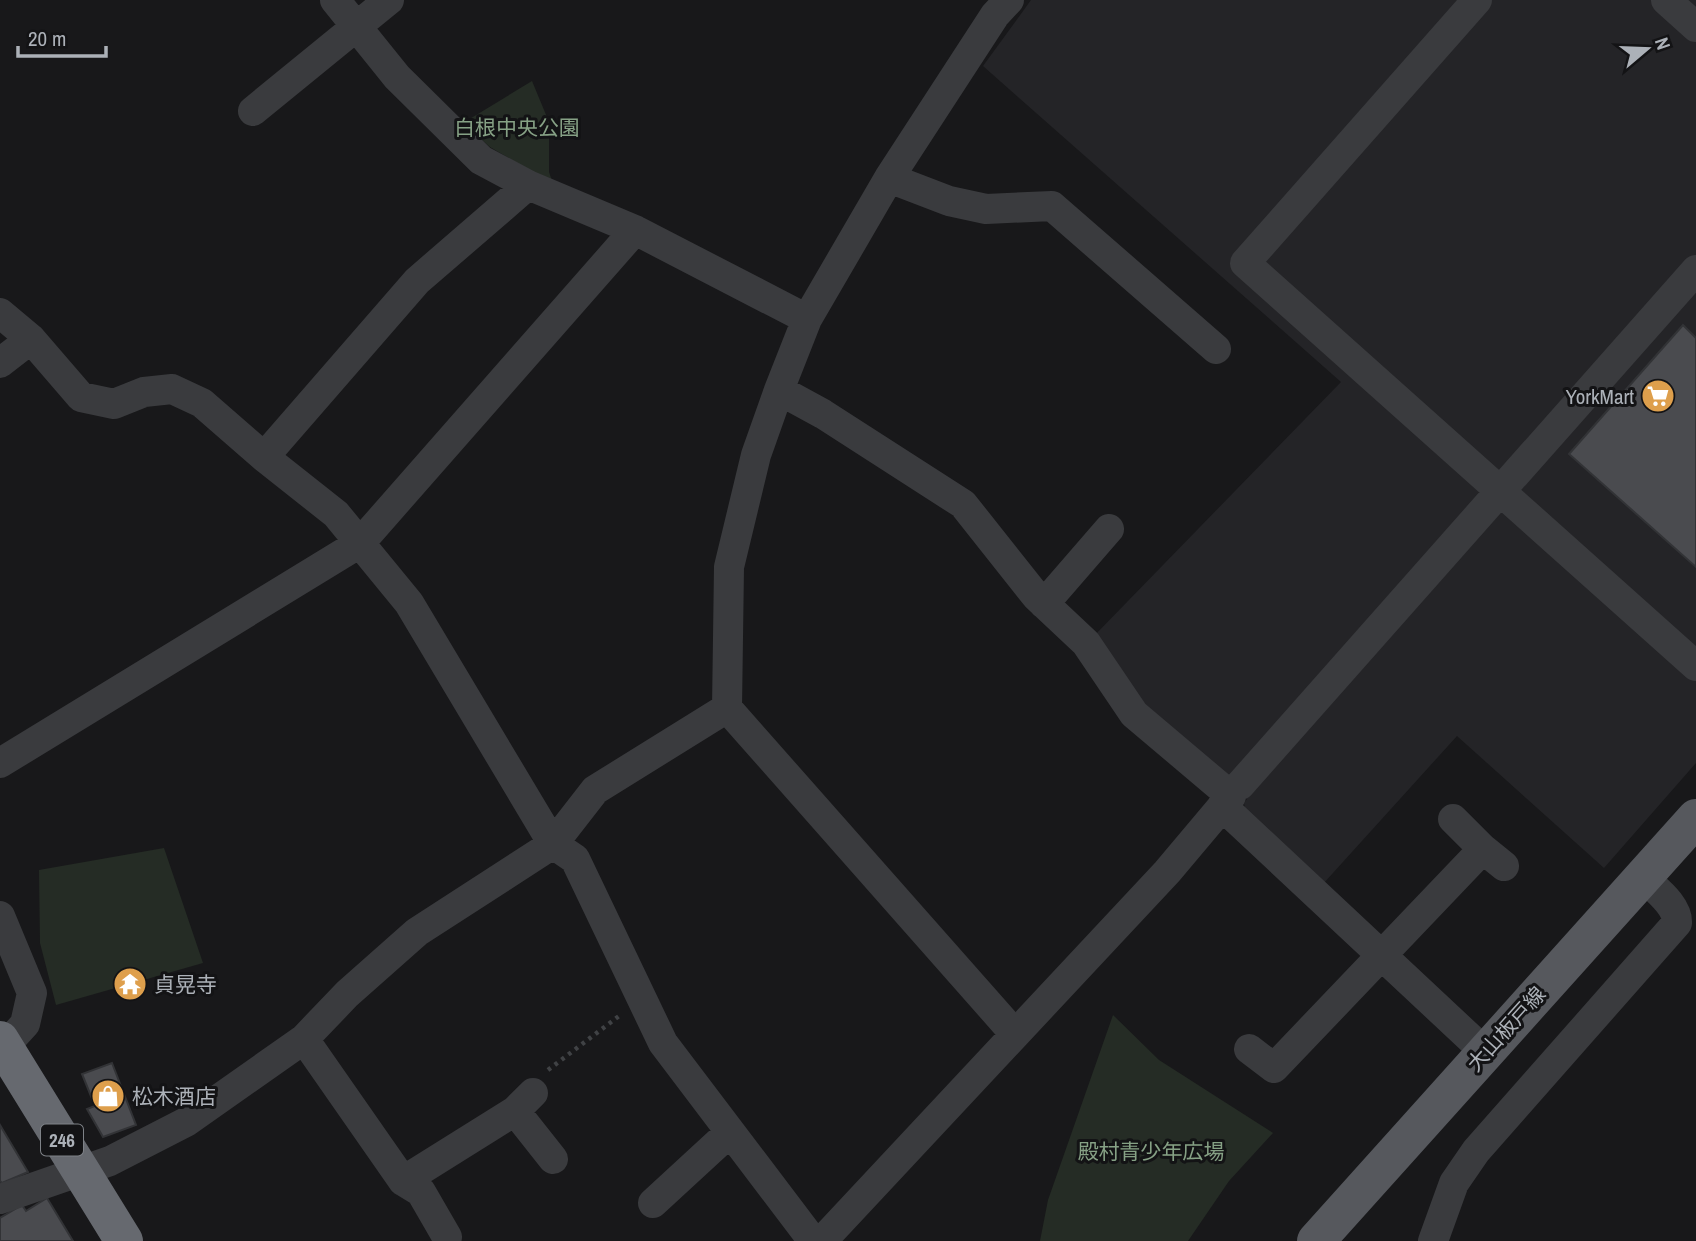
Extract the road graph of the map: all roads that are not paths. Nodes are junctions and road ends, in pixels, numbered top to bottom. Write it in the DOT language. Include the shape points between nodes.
graph roads {
  1 [pos="335,0"];
  2 [pos="389,0"];
  3 [pos="1009,0"];
  4 [pos="1477,0"];
  5 [pos="1665,0"];
  6 [pos="358,27"];
  7 [pos="1696,27"];
  8 [pos="253,111"];
  9 [pos="889,178"];
  10 [pos="528,185"];
  11 [pos="635,230"];
  12 [pos="1696,270"];
  13 [pos="0,313"];
  14 [pos="807,319"];
  15 [pos="31,339"];
  16 [pos="1216,349"];
  17 [pos="0,363"];
  18 [pos="779,390"];
  19 [pos="264,457"];
  20 [pos="1501,493"];
  21 [pos="1109,529"];
  22 [pos="360,543"];
  23 [pos="1044,604"];
  24 [pos="1696,666"];
  25 [pos="727,708"];
  26 [pos="0,763"];
  27 [pos="1231,795"];
  28 [pos="1696,818"];
  29 [pos="1453,819"];
  30 [pos="554,844"];
  31 [pos="1643,877"];
  32 [pos="0,916"];
  33 [pos="1382,956"];
  34 [pos="1014,1033"];
  35 [pos="304,1039"];
  36 [pos="2,1043"];
  37 [pos="1249,1049"];
  38 [pos="1485,1052"];
  39 [pos="729,1133"];
  40 [pos="554,1158"];
  41 [pos="81,1170"];
  42 [pos="403,1181"];
  43 [pos="0,1199"];
  44 [pos="653,1203"];
  45 [pos="447,1237"];
  46 [pos="1438,1238"];
  47 [pos="124,1241"];
  48 [pos="813,1241"];
  49 [pos="822,1241"];
  50 [pos="1316,1241"];
  1 -- 6 [label="street"];
  2 -- 6 [label="street"];
  3 -- 9 [label="street"];
  4 -- 20 [label="street" via="1245,263"];
  5 -- 7 [label="street"];
  6 -- 8 [label="street"];
  6 -- 10 [label="street" via="397,77 481,160"];
  9 -- 14 [label="street"];
  9 -- 16 [label="street" via="949,201 986,209 1052,206"];
  10 -- 11 [label="street"];
  10 -- 19 [label="street" via="417,281"];
  11 -- 14 [label="street"];
  11 -- 22 [label="street"];
  12 -- 20 [label="street"];
  13 -- 15 [label="street"];
  14 -- 18 [label="street"];
  15 -- 17 [label="street"];
  15 -- 19 [label="street" via="81,397 114,404 144,392 172,389 202,402"];
  18 -- 23 [label="street" via="963,503"];
  18 -- 25 [label="street" via="757,455 729,567"];
  19 -- 22 [label="street" via="336,514"];
  20 -- 24 [label="street"];
  20 -- 27 [label="street"];
  21 -- 23 [label="street"];
  22 -- 26 [label="street"];
  22 -- 30 [label="street" via="409,603"];
  23 -- 27 [label="street" via="1086,643 1134,714"];
  25 -- 30 [label="street" via="595,790"];
  25 -- 34 [label="street"];
  27 -- 33 [label="street"];
  27 -- 34 [label="street" via="1167,872"];
  28 -- 31 [label="main road, 大山板戸線"];
  29 -- 33 [label="street" via="1493,858"];
  30 -- 35 [label="street" via="417,932"];
  30 -- 39 [label="street" via="575,859 663,1043"];
  31 -- 38 [label="main road, 大山板戸線"];
  31 -- 46 [label="street" via="1673,907 1676,923 1476,1151 1454,1183"];
  32 -- 36 [label="street" via="32,993 24,1024"];
  33 -- 37 [label="street" via="1282,1075"];
  33 -- 38 [label="street"];
  34 -- 49 [label="street"];
  35 -- 41 [label="street" via="186,1122 110,1161"];
  35 -- 42 [label="street"];
  36 -- 41 [label="highway, 246"];
  38 -- 50 [label="main road, 大山板戸線"];
  39 -- 44 [label="street"];
  39 -- 48 [label="street"];
  40 -- 42 [label="street" via="531,1092"];
  41 -- 43 [label="street"];
  41 -- 47 [label="highway, 246"];
  42 -- 45 [label="street" via="421,1192"];
}
